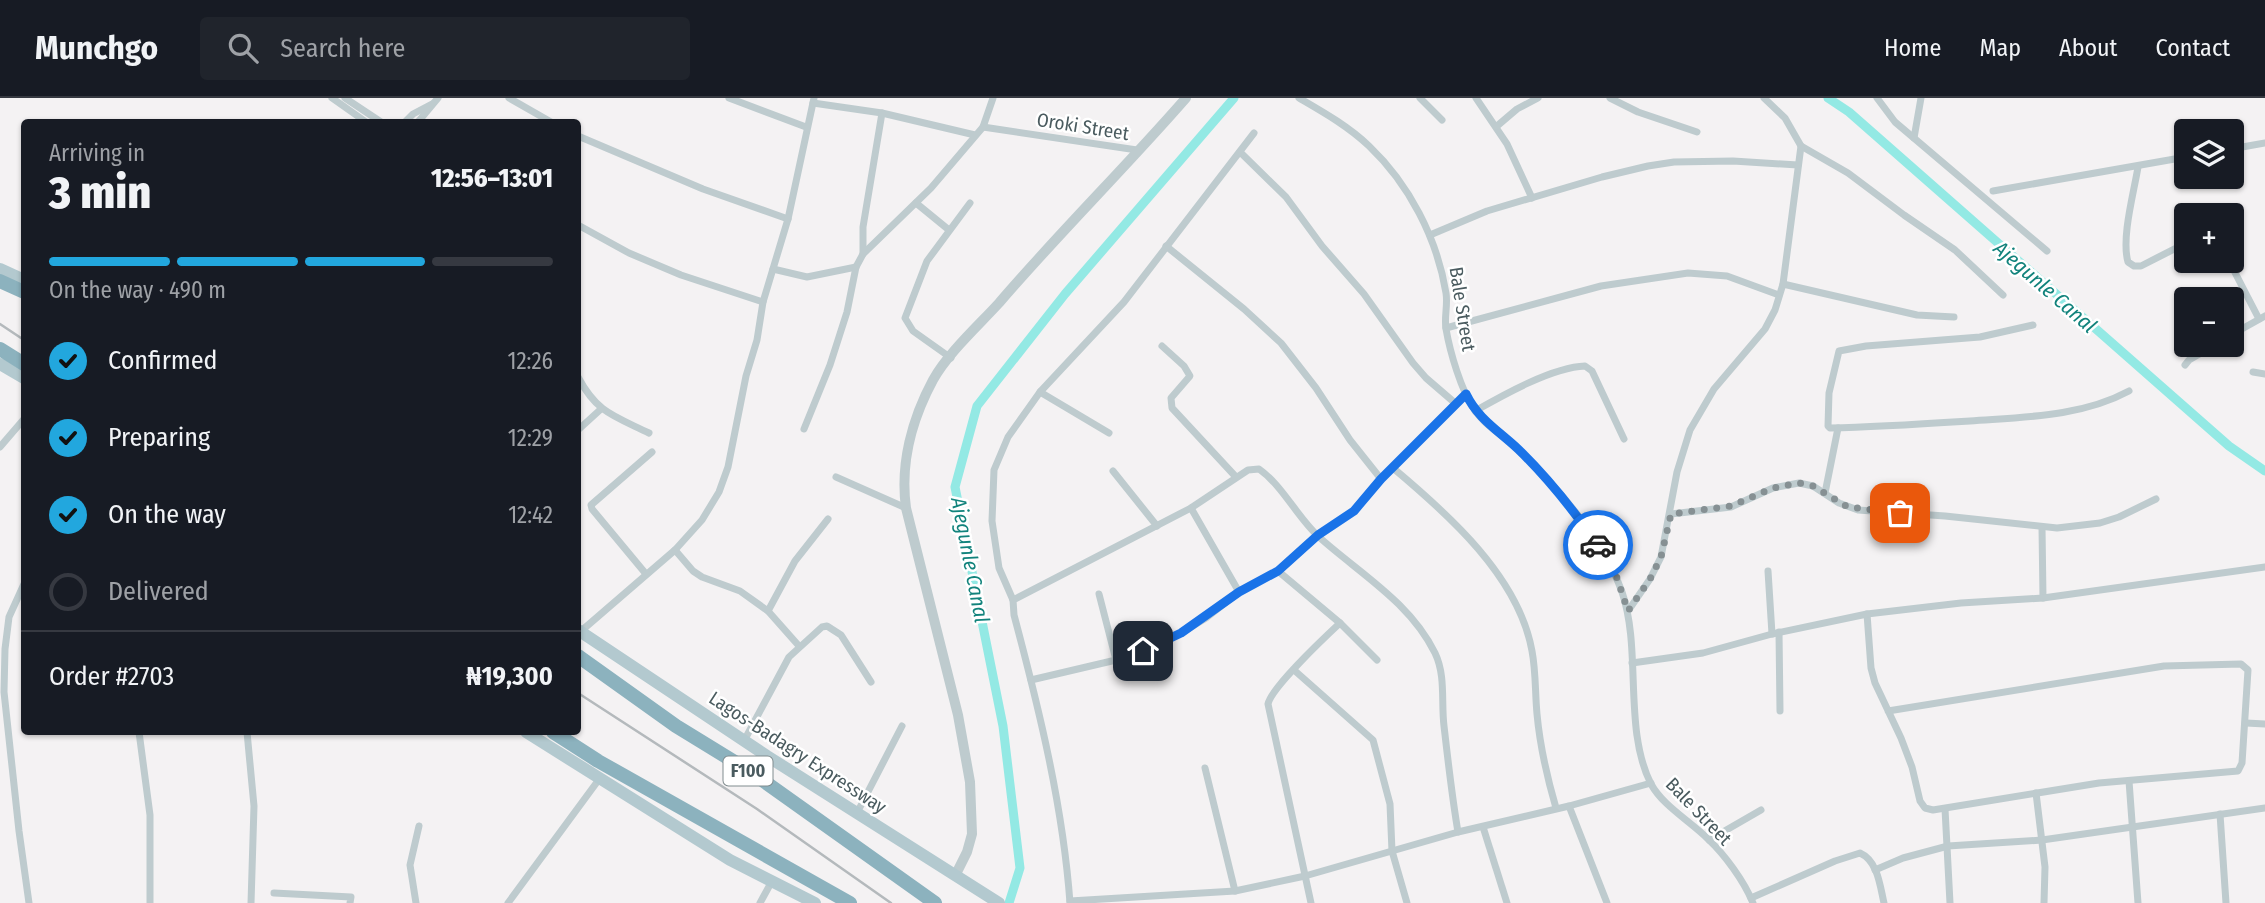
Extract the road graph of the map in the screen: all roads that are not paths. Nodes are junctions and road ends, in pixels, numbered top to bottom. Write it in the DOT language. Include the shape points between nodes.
graph roads {
  1 [pos="332,98"];
  2 [pos="345,98"];
  3 [pos="439,98"];
  4 [pos="509,98"];
  5 [pos="729,98"];
  6 [pos="993,98"];
  7 [pos="1186,98"];
  8 [pos="1299,98"];
  9 [pos="1420,98"];
  10 [pos="1476,98"];
  11 [pos="1538,98"];
  12 [pos="1610,98"];
  13 [pos="1764,98"];
  14 [pos="1877,98"];
  15 [pos="1921,98"];
  16 [pos="813,101"];
  17 [pos="432,104"];
  18 [pos="882,113"];
  19 [pos="362,119"];
  20 [pos="376,119"];
  21 [pos="408,119"];
  22 [pos="420,119"];
  23 [pos="546,119"];
  24 [pos="1442,120"];
  25 [pos="1497,126"];
  26 [pos="806,127"];
  27 [pos="983,127"];
  28 [pos="1697,132"];
  29 [pos="1254,133"];
  30 [pos="975,135"];
  31 [pos="581,137"];
  32 [pos="1914,138"];
  33 [pos="2265,143"];
  34 [pos="1801,146"];
  35 [pos="2244,147"];
  36 [pos="1137,150"];
  37 [pos="1240,152"];
  38 [pos="2174,160"];
  39 [pos="1798,165"];
  40 [pos="2138,167"];
  41 [pos="1993,191"];
  42 [pos="1532,198"];
  43 [pos="916,203"];
  44 [pos="970,203"];
  45 [pos="788,219"];
  46 [pos="581,227"];
  47 [pos="948,230"];
  48 [pos="1430,234"];
  49 [pos="1166,246"];
  50 [pos="2174,249"];
  51 [pos="2047,251"];
  52 [pos="863,254"];
  53 [pos="856,267"];
  54 [pos="0,268"];
  55 [pos="773,269"];
  56 [pos="2236,273"];
  57 [pos="21,278"];
  58 [pos="0,281"];
  59 [pos="1783,284"];
  60 [pos="21,291"];
  61 [pos="1779,295"];
  62 [pos="2003,295"];
  63 [pos="763,302"];
  64 [pos="1954,317"];
  65 [pos="2262,318"];
  66 [pos="2032,326"];
  67 [pos="1446,328"];
  68 [pos="2244,328"];
  69 [pos="1162,346"];
  70 [pos="0,349"];
  71 [pos="2194,357"];
  72 [pos="950,358"];
  73 [pos="21,362"];
  74 [pos="0,363"];
  75 [pos="2185,365"];
  76 [pos="2253,372"];
  77 [pos="2265,374"];
  78 [pos="21,376"];
  79 [pos="581,381"];
  80 [pos="2129,391"];
  81 [pos="1040,392"];
  82 [pos="1466,394"];
  83 [pos="1455,403"];
  84 [pos="601,409"];
  85 [pos="1475,411"];
  86 [pos="21,422"];
  87 [pos="581,427"];
  88 [pos="1838,428"];
  89 [pos="804,429"];
  90 [pos="649,433"];
  91 [pos="1110,433"];
  92 [pos="1624,439"];
  93 [pos="0,447"];
  94 [pos="652,452"];
  95 [pos="1392,468"];
  96 [pos="1113,471"];
  97 [pos="836,477"];
  98 [pos="1236,477"];
  99 [pos="1381,479"];
  100 [pos="1825,493"];
  101 [pos="2156,499"];
  102 [pos="906,508"];
  103 [pos="1191,508"];
  104 [pos="1671,514"];
  105 [pos="828,519"];
  106 [pos="1157,526"];
  107 [pos="2042,527"];
  108 [pos="1318,535"];
  109 [pos="675,550"];
  110 [pos="2265,566"];
  111 [pos="1278,571"];
  112 [pos="1768,571"];
  113 [pos="646,573"];
  114 [pos="21,591"];
  115 [pos="1239,592"];
  116 [pos="1100,594"];
  117 [pos="2043,598"];
  118 [pos="1013,600"];
  119 [pos="768,611"];
  120 [pos="1628,611"];
  121 [pos="1867,614"];
  122 [pos="1340,623"];
  123 [pos="581,629"];
  124 [pos="581,632"];
  125 [pos="1775,633"];
  126 [pos="799,646"];
  127 [pos="581,658"];
  128 [pos="1116,660"];
  129 [pos="1377,660"];
  130 [pos="1632,663"];
  131 [pos="1294,670"];
  132 [pos="1031,680"];
  133 [pos="871,681"];
  134 [pos="1780,711"];
  135 [pos="1888,711"];
  136 [pos="2246,723"];
  137 [pos="2265,724"];
  138 [pos="902,726"];
  139 [pos="139,735"];
  140 [pos="247,735"];
  141 [pos="531,735"];
  142 [pos="558,735"];
  143 [pos="744,741"];
  144 [pos="1205,768"];
  145 [pos="600,778"];
  146 [pos="2129,781"];
  147 [pos="1651,783"];
  148 [pos="2036,793"];
  149 [pos="1569,806"];
  150 [pos="1556,808"];
  151 [pos="2265,808"];
  152 [pos="1945,809"];
  153 [pos="1761,810"];
  154 [pos="857,813"];
  155 [pos="2220,814"];
  156 [pos="419,825"];
  157 [pos="1483,827"];
  158 [pos="2132,827"];
  159 [pos="1458,832"];
  160 [pos="1709,840"];
  161 [pos="2042,840"];
  162 [pos="1948,846"];
  163 [pos="1392,851"];
  164 [pos="1875,870"];
  165 [pos="956,874"];
  166 [pos="1305,876"];
  167 [pos="772,881"];
  168 [pos="1235,891"];
  169 [pos="274,893"];
  170 [pos="994,900"];
  171 [pos="1752,901"];
  172 [pos="1070,902"];
  173 [pos="29,903"];
  174 [pos="150,903"];
  175 [pos="251,903"];
  176 [pos="350,903"];
  177 [pos="416,903"];
  178 [pos="508,903"];
  179 [pos="760,903"];
  180 [pos="815,903"];
  181 [pos="850,903"];
  182 [pos="935,903"];
  183 [pos="1311,903"];
  184 [pos="1407,903"];
  185 [pos="1507,903"];
  186 [pos="1607,903"];
  187 [pos="1884,903"];
  188 [pos="1950,903"];
  189 [pos="2044,903"];
  190 [pos="2138,903"];
  191 [pos="2226,903"];
  1 -- 19 [label="street"];
  2 -- 20 [label="street"];
  3 -- 17 [label="street"];
  4 -- 23 [label="street"];
  5 -- 26 [label="street"];
  6 -- 27 [label="street"];
  7 -- 36 [label="street"];
  8 -- 48 [label="street, Bale Street" via="1349,130 1386,162"];
  9 -- 24 [label="street"];
  10 -- 25 [label="street"];
  11 -- 25 [label="street"];
  12 -- 28 [label="street"];
  13 -- 34 [label="street" via="1785,118"];
  14 -- 32 [label="street"];
  15 -- 32 [label="street"];
  16 -- 18 [label="street"];
  16 -- 26 [label="street"];
  17 -- 21 [label="street"];
  17 -- 22 [label="street"];
  18 -- 30 [label="street"];
  18 -- 52 [label="street"];
  25 -- 42 [label="street"];
  26 -- 45 [label="street"];
  27 -- 30 [label="street"];
  27 -- 36 [label="street, Oroki Street"];
  29 -- 37 [label="street"];
  30 -- 43 [label="street"];
  31 -- 45 [label="street"];
  32 -- 51 [label="street"];
  33 -- 35 [label="street"];
  34 -- 39 [label="street"];
  34 -- 62 [label="street" via="1848,173 1955,250"];
  36 -- 72 [label="street"];
  37 -- 49 [label="street"];
  37 -- 83 [label="street" via="1286,197 1419,370"];
  38 -- 40 [label="street"];
  39 -- 42 [label="street" via="1674,162"];
  39 -- 59 [label="street"];
  40 -- 41 [label="street"];
  40 -- 50 [label="street" via="2129,262 2141,266"];
  42 -- 48 [label="street"];
  43 -- 47 [label="street"];
  43 -- 52 [label="street"];
  44 -- 47 [label="street"];
  45 -- 55 [label="street"];
  46 -- 63 [label="street" via="681,275"];
  47 -- 72 [label="street" via="921,270 905,318 913,331"];
  48 -- 67 [label="street, Bale Street" via="1447,295"];
  49 -- 81 [label="street" via="1124,302"];
  49 -- 99 [label="street" via="1281,343"];
  52 -- 53 [label="street"];
  53 -- 55 [label="street" via="807,277"];
  53 -- 89 [label="street" via="830,365"];
  54 -- 57 [label="main road"];
  55 -- 63 [label="street"];
  56 -- 65 [label="street"];
  58 -- 60 [label="highway"];
  59 -- 61 [label="street"];
  59 -- 64 [label="street" via="1917,314"];
  61 -- 67 [label="street" via="1727,276 1688,273 1601,286"];
  61 -- 104 [label="street" via="1765,328 1713,389 1690,430"];
  63 -- 109 [label="street" via="728,467 710,507"];
  65 -- 68 [label="street"];
  66 -- 88 [label="street" via="1980,337 1839,351 1827,424"];
  67 -- 82 [label="street, Bale Street"];
  69 -- 98 [label="street" via="1190,376 1171,398 1172,408"];
  70 -- 73 [label="highway"];
  71 -- 75 [label="street"];
  72 -- 102 [label="street" via="934,377 911,436"];
  74 -- 78 [label="main road"];
  76 -- 77 [label="street"];
  79 -- 84 [label="street"];
  80 -- 88 [label="street" via="2108,402 2033,416"];
  81 -- 91 [label="street"];
  81 -- 118 [label="street" via="1008,437 994,470 993,540"];
  82 -- 83 [label="street"];
  82 -- 85 [label="street, Bale Street"];
  83 -- 95 [label="street"];
  84 -- 87 [label="street"];
  84 -- 90 [label="street"];
  85 -- 92 [label="street" via="1516,388 1585,366 1592,370"];
  85 -- 120 [label="street, Bale Street" via="1525,457 1584,525 1614,569"];
  86 -- 93 [label="street"];
  88 -- 100 [label="street"];
  94 -- 113 [label="street" via="591,505"];
  95 -- 99 [label="street"];
  95 -- 150 [label="street" via="1465,533 1516,602 1532,649 1539,738"];
  96 -- 106 [label="street"];
  97 -- 102 [label="street"];
  98 -- 103 [label="street"];
  98 -- 108 [label="street" via="1253,468 1263,471"];
  99 -- 108 [label="street" via="1354,511"];
  100 -- 104 [label="street" via="1813,486 1788,484 1731,506"];
  100 -- 107 [label="street" via="1858,510"];
  101 -- 107 [label="street" via="2100,523"];
  102 -- 165 [label="street" via="958,715 970,782 972,834"];
  103 -- 106 [label="street"];
  103 -- 115 [label="street"];
  104 -- 120 [label="street" via="1661,557"];
  105 -- 119 [label="street" via="795,562"];
  106 -- 118 [label="street"];
  107 -- 117 [label="street"];
  108 -- 111 [label="street"];
  108 -- 159 [label="street" via="1386,592 1419,627 1435,653"];
  109 -- 113 [label="street"];
  109 -- 119 [label="street" via="702,577 740,591"];
  110 -- 117 [label="street"];
  111 -- 115 [label="street"];
  111 -- 122 [label="street"];
  112 -- 125 [label="street"];
  113 -- 123 [label="street"];
  114 -- 173 [label="street" via="9,617 4,692"];
  115 -- 128 [label="street" via="1181,633"];
  116 -- 128 [label="street"];
  117 -- 121 [label="street"];
  118 -- 132 [label="street"];
  119 -- 126 [label="street"];
  120 -- 130 [label="street, Bale Street"];
  121 -- 125 [label="street"];
  121 -- 135 [label="street" via="1871,668"];
  122 -- 129 [label="street"];
  122 -- 131 [label="street"];
  124 -- 143 [label="main road, Lagos-Badagry Expressway"];
  125 -- 130 [label="street" via="1703,653"];
  125 -- 134 [label="street"];
  126 -- 133 [label="street" via="822,626 834,629"];
  126 -- 143 [label="street" via="781,670"];
  127 -- 182 [label="highway, F100"];
  128 -- 132 [label="street"];
  130 -- 147 [label="street, Bale Street" via="1639,743"];
  131 -- 163 [label="street" via="1373,740 1390,804"];
  131 -- 166 [label="street" via="1268,704"];
  132 -- 172 [label="street"];
  135 -- 136 [label="street" via="2164,666 2241,664 2248,670"];
  135 -- 152 [label="street" via="1912,767 1920,801 1925,808"];
  136 -- 137 [label="street"];
  136 -- 146 [label="street" via="2238,771"];
  138 -- 154 [label="street"];
  139 -- 174 [label="street" via="150,815"];
  140 -- 175 [label="street" via="254,806"];
  141 -- 145 [label="main road"];
  142 -- 181 [label="highway"];
  143 -- 154 [label="main road, Lagos-Badagry Expressway"];
  144 -- 168 [label="street"];
  145 -- 167 [label="main road" via="730,860"];
  145 -- 178 [label="street"];
  146 -- 148 [label="street"];
  146 -- 158 [label="street"];
  147 -- 149 [label="street"];
  147 -- 160 [label="street, Bale Street" via="1658,795"];
  148 -- 152 [label="street"];
  148 -- 161 [label="street"];
  149 -- 150 [label="street"];
  149 -- 186 [label="street"];
  150 -- 157 [label="street"];
  151 -- 155 [label="street"];
  152 -- 162 [label="street"];
  153 -- 160 [label="street"];
  154 -- 165 [label="main road, Lagos-Badagry Expressway"];
  155 -- 158 [label="street"];
  155 -- 191 [label="street"];
  156 -- 177 [label="street" via="410,865"];
  157 -- 159 [label="street"];
  157 -- 185 [label="street"];
  158 -- 161 [label="street"];
  158 -- 190 [label="street"];
  159 -- 163 [label="street"];
  160 -- 171 [label="street, Bale Street"];
  161 -- 162 [label="street"];
  161 -- 189 [label="street"];
  162 -- 164 [label="street"];
  162 -- 188 [label="street"];
  163 -- 166 [label="street"];
  163 -- 184 [label="street"];
  164 -- 171 [label="street" via="1867,856 1852,854"];
  164 -- 187 [label="street"];
  165 -- 170 [label="main road, Lagos-Badagry Expressway"];
  166 -- 168 [label="street"];
  166 -- 183 [label="street"];
  167 -- 179 [label="street"];
  167 -- 180 [label="main road"];
  168 -- 172 [label="street"];
  169 -- 176 [label="street" via="351,897"];
}
